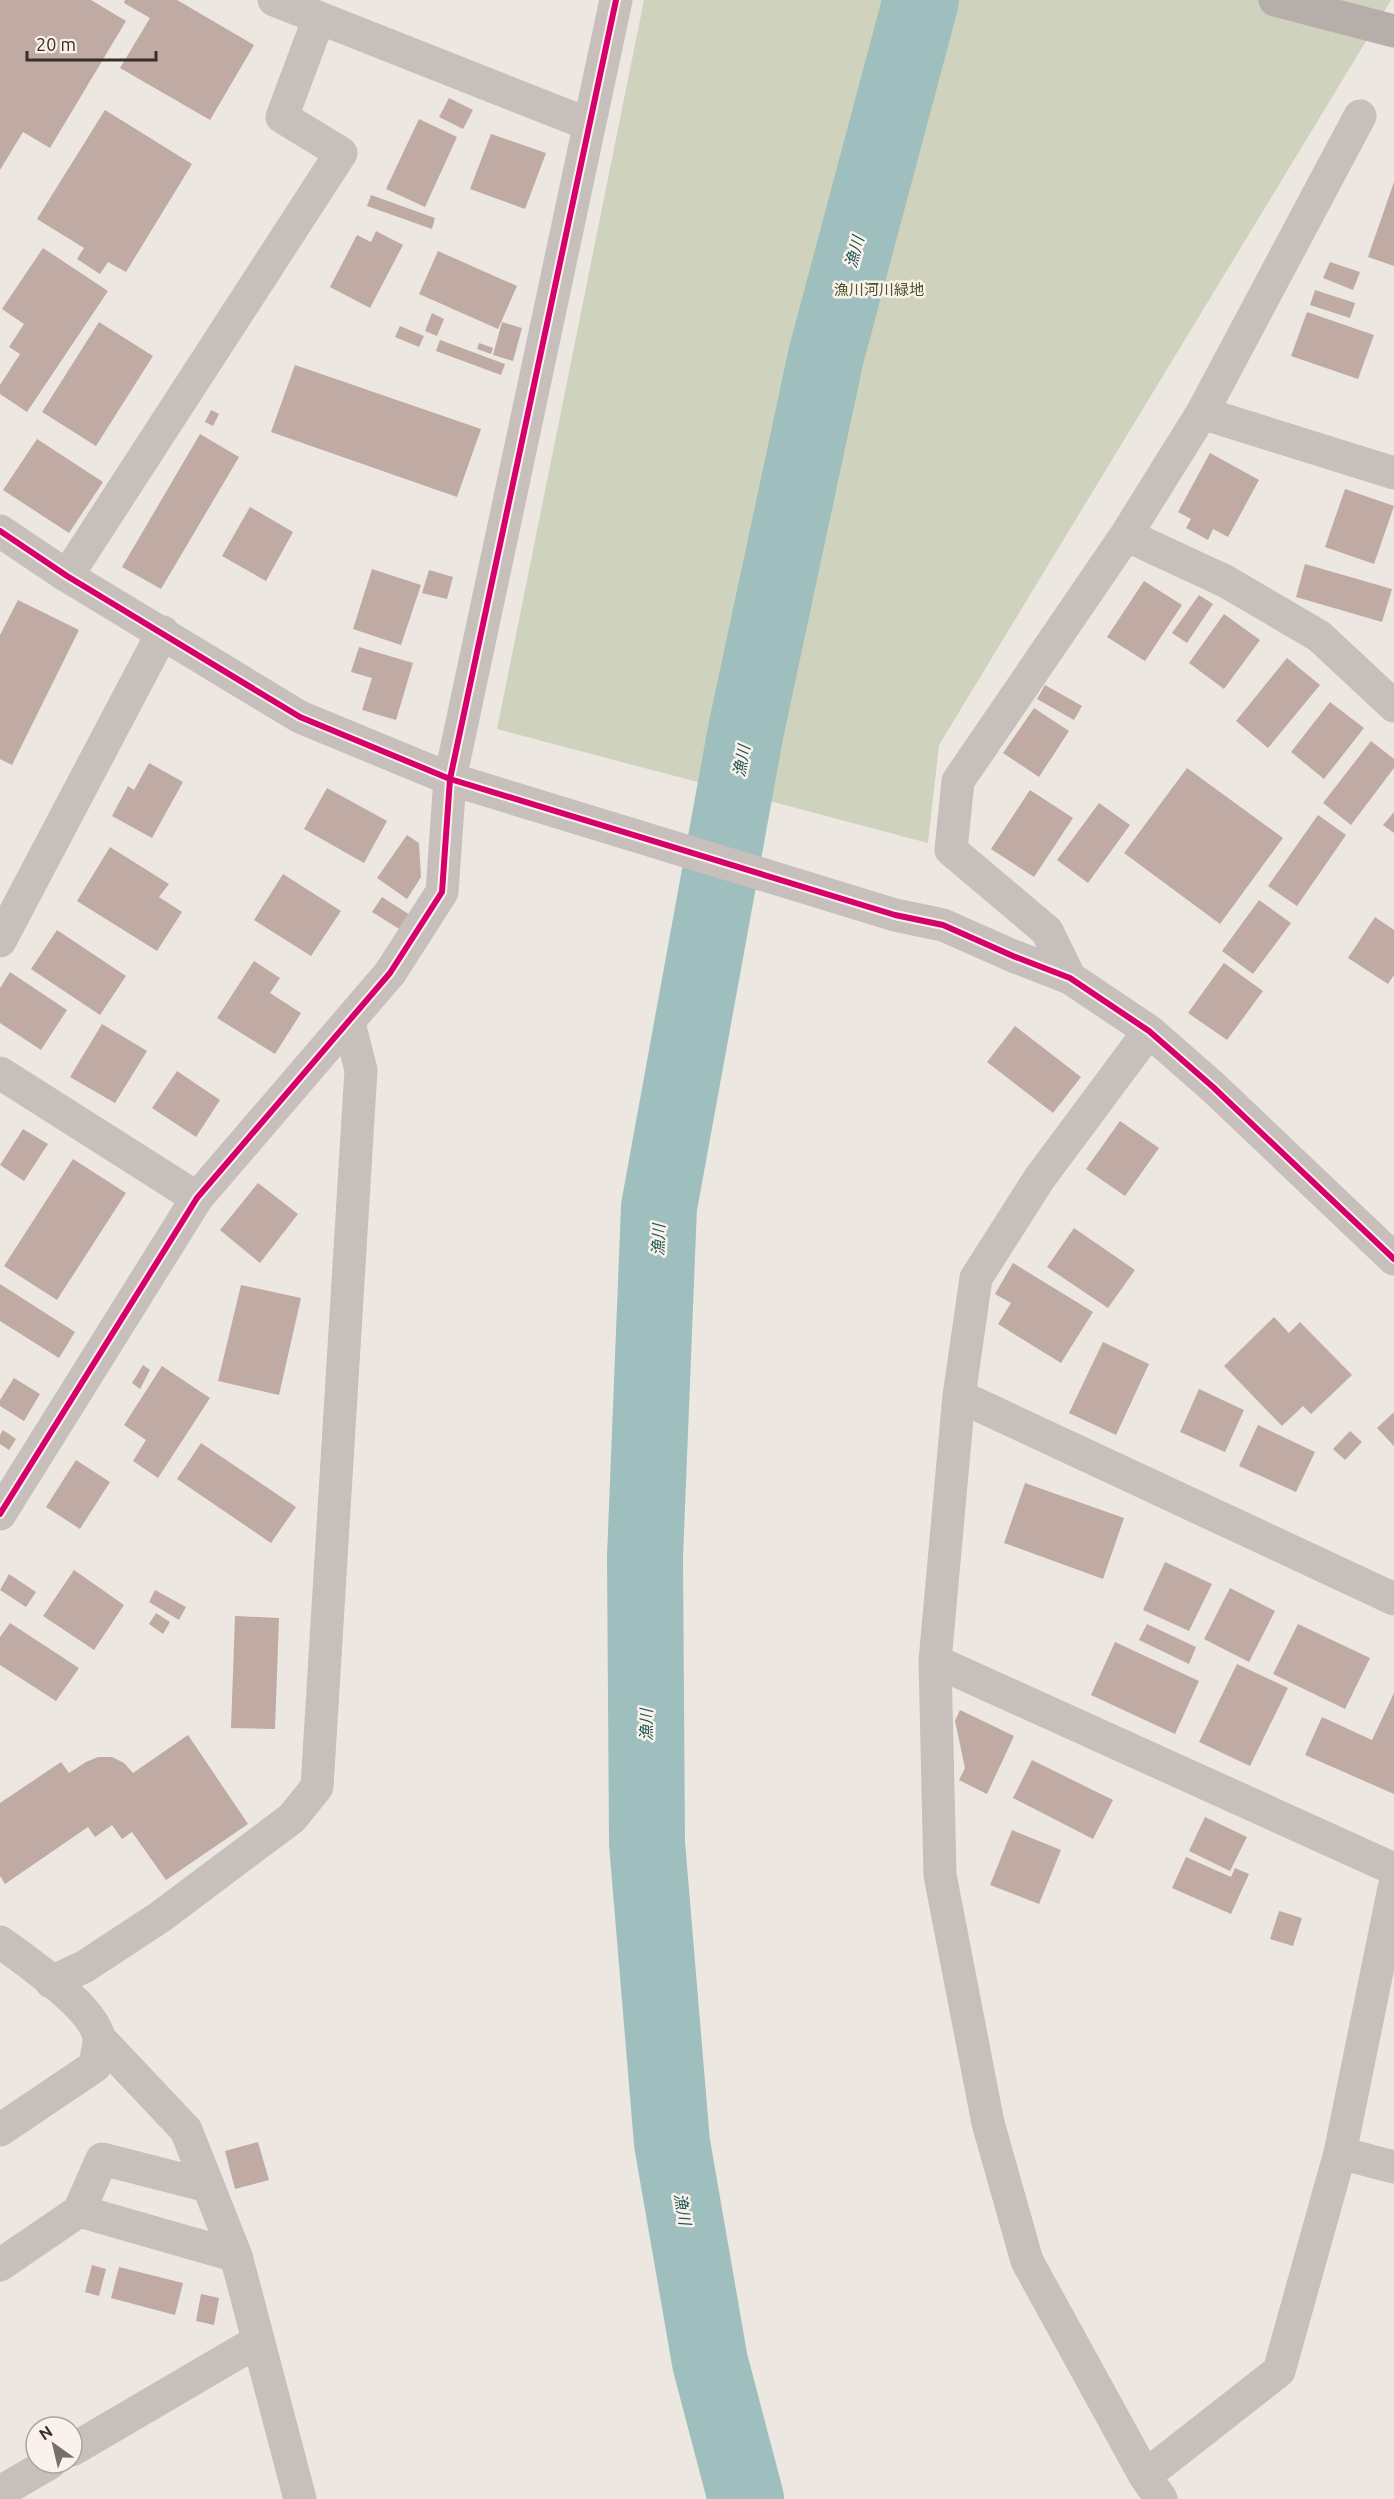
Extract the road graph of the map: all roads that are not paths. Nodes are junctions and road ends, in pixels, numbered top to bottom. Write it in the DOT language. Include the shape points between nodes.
graph roads {
  1 [pos="274,0"];
  2 [pos="616,0"];
  3 [pos="1275,0"];
  4 [pos="320,18"];
  5 [pos="1394,31"];
  6 [pos="1360,116"];
  7 [pos="588,124"];
  8 [pos="1202,413"];
  9 [pos="1394,472"];
  10 [pos="0,531"];
  11 [pos="1126,536"];
  12 [pos="67,576"];
  13 [pos="163,632"];
  14 [pos="1394,706"];
  15 [pos="450,779"];
  16 [pos="0,942"];
  17 [pos="1070,978"];
  18 [pos="349,1023"];
  19 [pos="1149,1031"];
  20 [pos="0,1073"];
  21 [pos="197,1198"];
  22 [pos="1394,1259"];
  23 [pos="959,1396"];
  24 [pos="0,1514"];
  25 [pos="1394,1599"];
  26 [pos="935,1661"];
  27 [pos="1394,1869"];
  28 [pos="1394,1888"];
  29 [pos="0,1942"];
  30 [pos="45,1975"];
  31 [pos="99,2038"];
  32 [pos="0,2130"];
  33 [pos="1340,2153"];
  34 [pos="1394,2167"];
  35 [pos="208,2186"];
  36 [pos="79,2211"];
  37 [pos="236,2256"];
  38 [pos="0,2265"];
  39 [pos="258,2341"];
  40 [pos="84,2443"];
  41 [pos="29,2475"];
  42 [pos="1153,2487"];
  43 [pos="0,2492"];
  44 [pos="300,2499"];
  1 -- 4 [label="street"];
  2 -- 7 [label="street"];
  3 -- 5 [label="main road"];
  4 -- 7 [label="street"];
  4 -- 12 [label="street" via="282,117 341,153"];
  6 -- 8 [label="street"];
  7 -- 15 [label="street"];
  8 -- 9 [label="street"];
  8 -- 11 [label="street"];
  10 -- 12 [label="street"];
  11 -- 14 [label="street" via="1225,581 1318,636"];
  11 -- 17 [label="street" via="958,781 951,850 1047,931"];
  12 -- 13 [label="street"];
  13 -- 15 [label="street" via="300,717"];
  13 -- 16 [label="street"];
  15 -- 17 [label="street" via="895,915 943,925"];
  15 -- 18 [label="street" via="442,892 390,973"];
  17 -- 19 [label="street"];
  18 -- 21 [label="street"];
  18 -- 30 [label="street" via="361,1070 317,1787 292,1818 160,1917 84,1967"];
  19 -- 22 [label="street"];
  19 -- 23 [label="street" via="1039,1179 976,1278"];
  20 -- 21 [label="street"];
  21 -- 24 [label="street"];
  23 -- 25 [label="street"];
  23 -- 26 [label="street"];
  26 -- 27 [label="street"];
  26 -- 42 [label="street" via="940,1875 988,2123 1027,2261"];
  28 -- 33 [label="street"];
  29 -- 30 [label="street"];
  30 -- 31 [label="street" via="86,2013"];
  31 -- 32 [label="street" via="94,2066"];
  31 -- 35 [label="street" via="186,2130"];
  33 -- 34 [label="street"];
  33 -- 42 [label="street" via="1279,2371"];
  35 -- 36 [label="street" via="102,2159"];
  35 -- 37 [label="street"];
  36 -- 37 [label="street"];
  36 -- 38 [label="street"];
  37 -- 39 [label="street"];
  39 -- 40 [label="street"];
  39 -- 44 [label="street"];
  41 -- 43 [label="street"];
}
